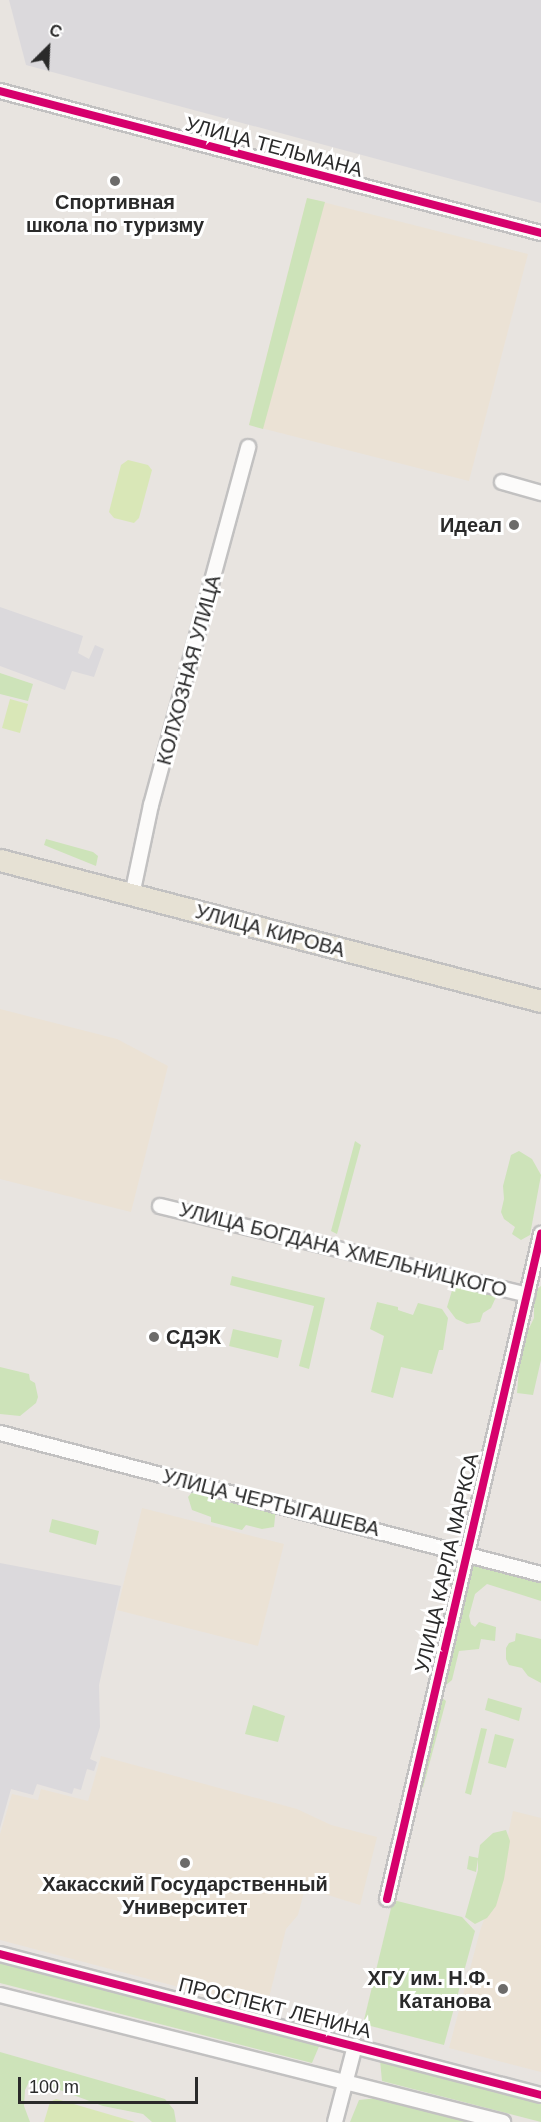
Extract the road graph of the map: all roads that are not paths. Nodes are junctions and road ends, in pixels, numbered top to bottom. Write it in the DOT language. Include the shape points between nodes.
graph roads {
  1 [pos="0,91"];
  2 [pos="541,233"];
  3 [pos="248,447"];
  4 [pos="502,482"];
  5 [pos="541,493"];
  6 [pos="0,860"];
  7 [pos="132,895"];
  8 [pos="541,1001"];
  9 [pos="160,1206"];
  10 [pos="541,1234"];
  11 [pos="527,1295"];
  12 [pos="0,1433"];
  13 [pos="466,1553"];
  14 [pos="541,1574"];
  15 [pos="387,1899"];
  16 [pos="0,1954"];
  17 [pos="0,1995"];
  18 [pos="355,2046"];
  19 [pos="346,2084"];
  20 [pos="541,2095"];
  21 [pos="335,2122"];
  22 [pos="503,2122"];
  1 -- 2 [label="street, УЛИЦА ТЕЛЬМАНА"];
  3 -- 7 [label="street, КОЛХОЗНАЯ УЛИЦА" via="151,806"];
  4 -- 5 [label="street"];
  6 -- 7 [label="main road, УЛИЦА КИРОВА"];
  7 -- 8 [label="main road, УЛИЦА КИРОВА"];
  9 -- 11 [label="street, УЛИЦА БОГДАНА ХМЕЛЬНИЦКОГО"];
  10 -- 11 [label="street, УЛИЦА КАРЛА МАРКСА"];
  11 -- 13 [label="street, УЛИЦА КАРЛА МАРКСА"];
  12 -- 13 [label="street, УЛИЦА ЧЕРТЫГАШЕВА"];
  13 -- 14 [label="street, УЛИЦА ЧЕРТЫГАШЕВА"];
  13 -- 15 [label="street, УЛИЦА КАРЛА МАРКСА"];
  16 -- 18 [label="street, ПРОСПЕКТ ЛЕНИНА"];
  17 -- 19 [label="street"];
  18 -- 19 [label="street"];
  18 -- 20 [label="street, ПРОСПЕКТ ЛЕНИНА"];
  19 -- 21 [label="street"];
  19 -- 22 [label="street"];
}
